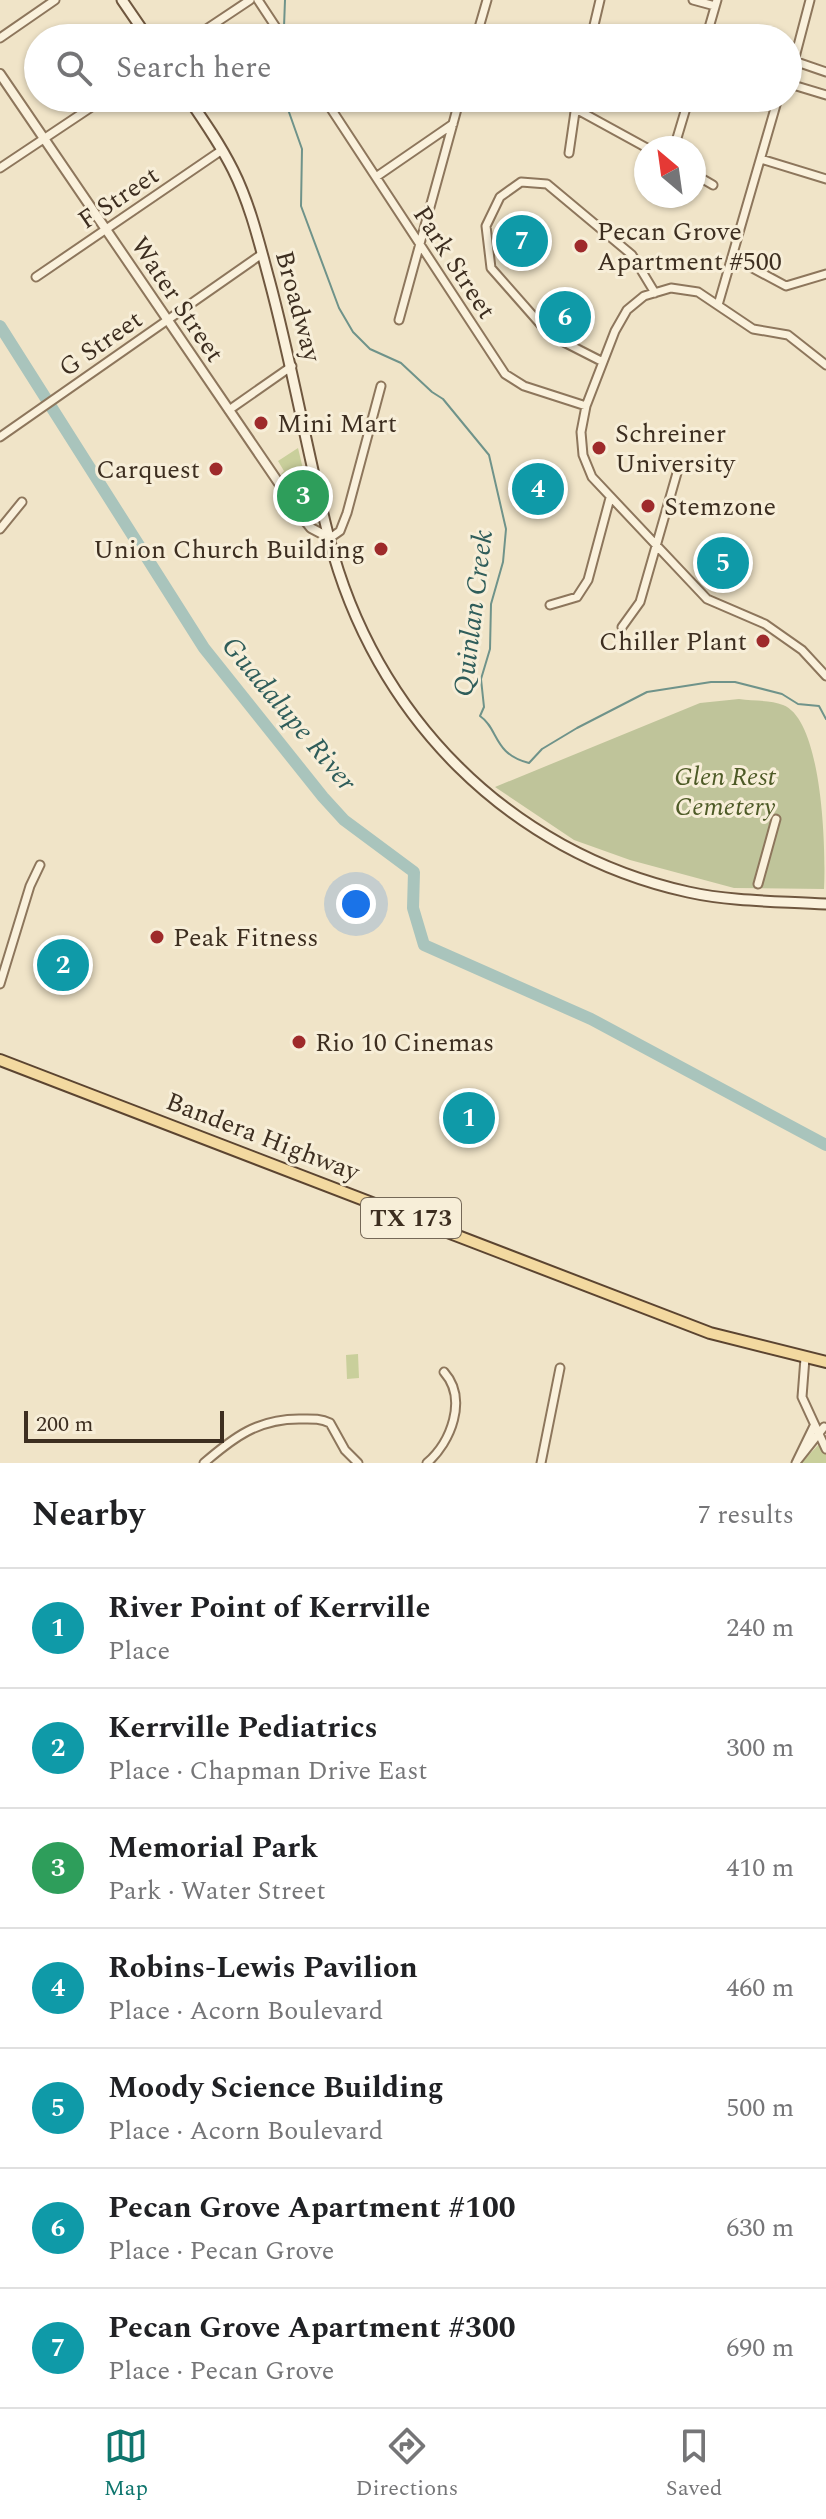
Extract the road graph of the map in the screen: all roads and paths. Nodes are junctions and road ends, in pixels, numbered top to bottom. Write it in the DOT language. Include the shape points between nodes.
graph roads {
  1 [pos="55,0"];
  2 [pos="122,0"];
  3 [pos="250,0"];
  4 [pos="258,0"];
  5 [pos="487,0"];
  6 [pos="600,0"];
  7 [pos="693,0"];
  8 [pos="810,0"];
  9 [pos="716,3"];
  10 [pos="138,24"];
  11 [pos="214,24"];
  12 [pos="274,24"];
  13 [pos="480,24"];
  14 [pos="594,24"];
  15 [pos="710,24"];
  16 [pos="802,30"];
  17 [pos="0,38"];
  18 [pos="802,64"];
  19 [pos="826,72"];
  20 [pos="0,74"];
  21 [pos="802,88"];
  22 [pos="826,95"];
  23 [pos="24,110"];
  24 [pos="25,112"];
  25 [pos="85,112"];
  26 [pos="197,112"];
  27 [pos="333,112"];
  28 [pos="456,112"];
  29 [pos="574,112"];
  30 [pos="581,112"];
  31 [pos="685,112"];
  32 [pos="774,112"];
  33 [pos="453,124"];
  34 [pos="678,136"];
  35 [pos="44,140"];
  36 [pos="634,141"];
  37 [pos="222,150"];
  38 [pos="569,153"];
  39 [pos="761,159"];
  40 [pos="0,168"];
  41 [pos="376,177"];
  42 [pos="826,179"];
  43 [pos="706,181"];
  44 [pos="713,185"];
  45 [pos="107,230"];
  46 [pos="420,243"];
  47 [pos="262,254"];
  48 [pos="732,257"];
  49 [pos="826,274"];
  50 [pos="36,277"];
  51 [pos="655,293"];
  52 [pos="718,305"];
  53 [pos="168,319"];
  54 [pos="399,320"];
  55 [pos="603,362"];
  56 [pos="826,365"];
  57 [pos="292,366"];
  58 [pos="381,386"];
  59 [pos="586,406"];
  60 [pos="229,410"];
  61 [pos="0,437"];
  62 [pos="679,466"];
  63 [pos="610,498"];
  64 [pos="22,502"];
  65 [pos="0,529"];
  66 [pos="330,538"];
  67 [pos="656,547"];
  68 [pos="550,605"];
  69 [pos="622,627"];
  70 [pos="826,676"];
  71 [pos="776,819"];
  72 [pos="40,865"];
  73 [pos="758,884"];
  74 [pos="826,904"];
  75 [pos="0,984"];
  76 [pos="0,1060"];
  77 [pos="805,1358"];
  78 [pos="826,1362"];
  79 [pos="560,1368"];
  80 [pos="444,1372"];
  81 [pos="813,1422"];
  82 [pos="825,1427"];
  83 [pos="818,1438"];
  84 [pos="826,1449"];
  85 [pos="204,1463"];
  86 [pos="358,1463"];
  87 [pos="427,1463"];
  88 [pos="541,1463"];
  1 -- 17 [label="street"];
  2 -- 10 [label="main road"];
  3 -- 11 [label="street"];
  4 -- 12 [label="street"];
  5 -- 13 [label="street"];
  6 -- 14 [label="street"];
  7 -- 9 [label="street"];
  8 -- 16 [label="street"];
  9 -- 15 [label="street"];
  18 -- 19 [label="street"];
  20 -- 23 [label="street, Water Street"];
  21 -- 22 [label="street"];
  24 -- 35 [label="street, Water Street"];
  25 -- 35 [label="street"];
  26 -- 37 [label="main road, Broadway"];
  27 -- 41 [label="street, Park Street"];
  28 -- 33 [label="street"];
  29 -- 38 [label="street"];
  30 -- 36 [label="street"];
  31 -- 34 [label="street"];
  32 -- 39 [label="street"];
  33 -- 41 [label="street"];
  33 -- 46 [label="street"];
  35 -- 40 [label="street"];
  35 -- 45 [label="street, Water Street"];
  37 -- 45 [label="street, F Street"];
  37 -- 47 [label="main road, Broadway" via="245,198"];
  39 -- 42 [label="street"];
  39 -- 48 [label="street"];
  41 -- 46 [label="street, Park Street"];
  43 -- 44 [label="street"];
  45 -- 50 [label="street, F Street"];
  45 -- 53 [label="street, Water Street"];
  46 -- 54 [label="street"];
  46 -- 59 [label="street, Park Street" via="508,378"];
  47 -- 53 [label="street, G Street"];
  47 -- 57 [label="main road, Broadway"];
  48 -- 49 [label="street" via="786,286"];
  48 -- 52 [label="street"];
  51 -- 52 [label="street" via="671,288 698,292"];
  51 -- 55 [label="street" via="627,310"];
  51 -- 55 [label="street" via="632,255 547,184 521,182 500,197 486,226 491,268 550,335"];
  52 -- 56 [label="street" via="753,329 788,335"];
  53 -- 60 [label="street, Water Street"];
  53 -- 61 [label="street, G Street"];
  55 -- 59 [label="street"];
  57 -- 60 [label="street"];
  57 -- 66 [label="main road, Broadway"];
  58 -- 66 [label="street" via="347,513 340,531"];
  59 -- 63 [label="street" via="583,455 592,477"];
  60 -- 66 [label="street, Water Street" via="302,517"];
  62 -- 67 [label="street"];
  63 -- 67 [label="street"];
  63 -- 68 [label="street" via="588,580 577,597"];
  64 -- 65 [label="street"];
  66 -- 74 [label="main road, Broadway" via="355,616 387,678 432,740 499,804 579,855 652,882 713,896"];
  67 -- 69 [label="street" via="640,602"];
  67 -- 70 [label="street" via="707,599 765,624 802,650"];
  71 -- 73 [label="street"];
  72 -- 75 [label="street"];
  76 -- 77 [label="main road, Bandera Highway / TX 173" via="710,1333"];
  77 -- 78 [label="main road, Bandera Highway / TX 173"];
  77 -- 81 [label="street" via="800,1387"];
  79 -- 88 [label="street"];
  80 -- 87 [label="street" via="453,1387 453,1425"];
  81 -- 82 [label="street"];
  81 -- 83 [label="street"];
  81 -- 83 [label="street" via="796,1463"];
  82 -- 83 [label="street"];
  83 -- 84 [label="street"];
  85 -- 86 [label="street" via="250,1428 278,1419 330,1423"];
}
